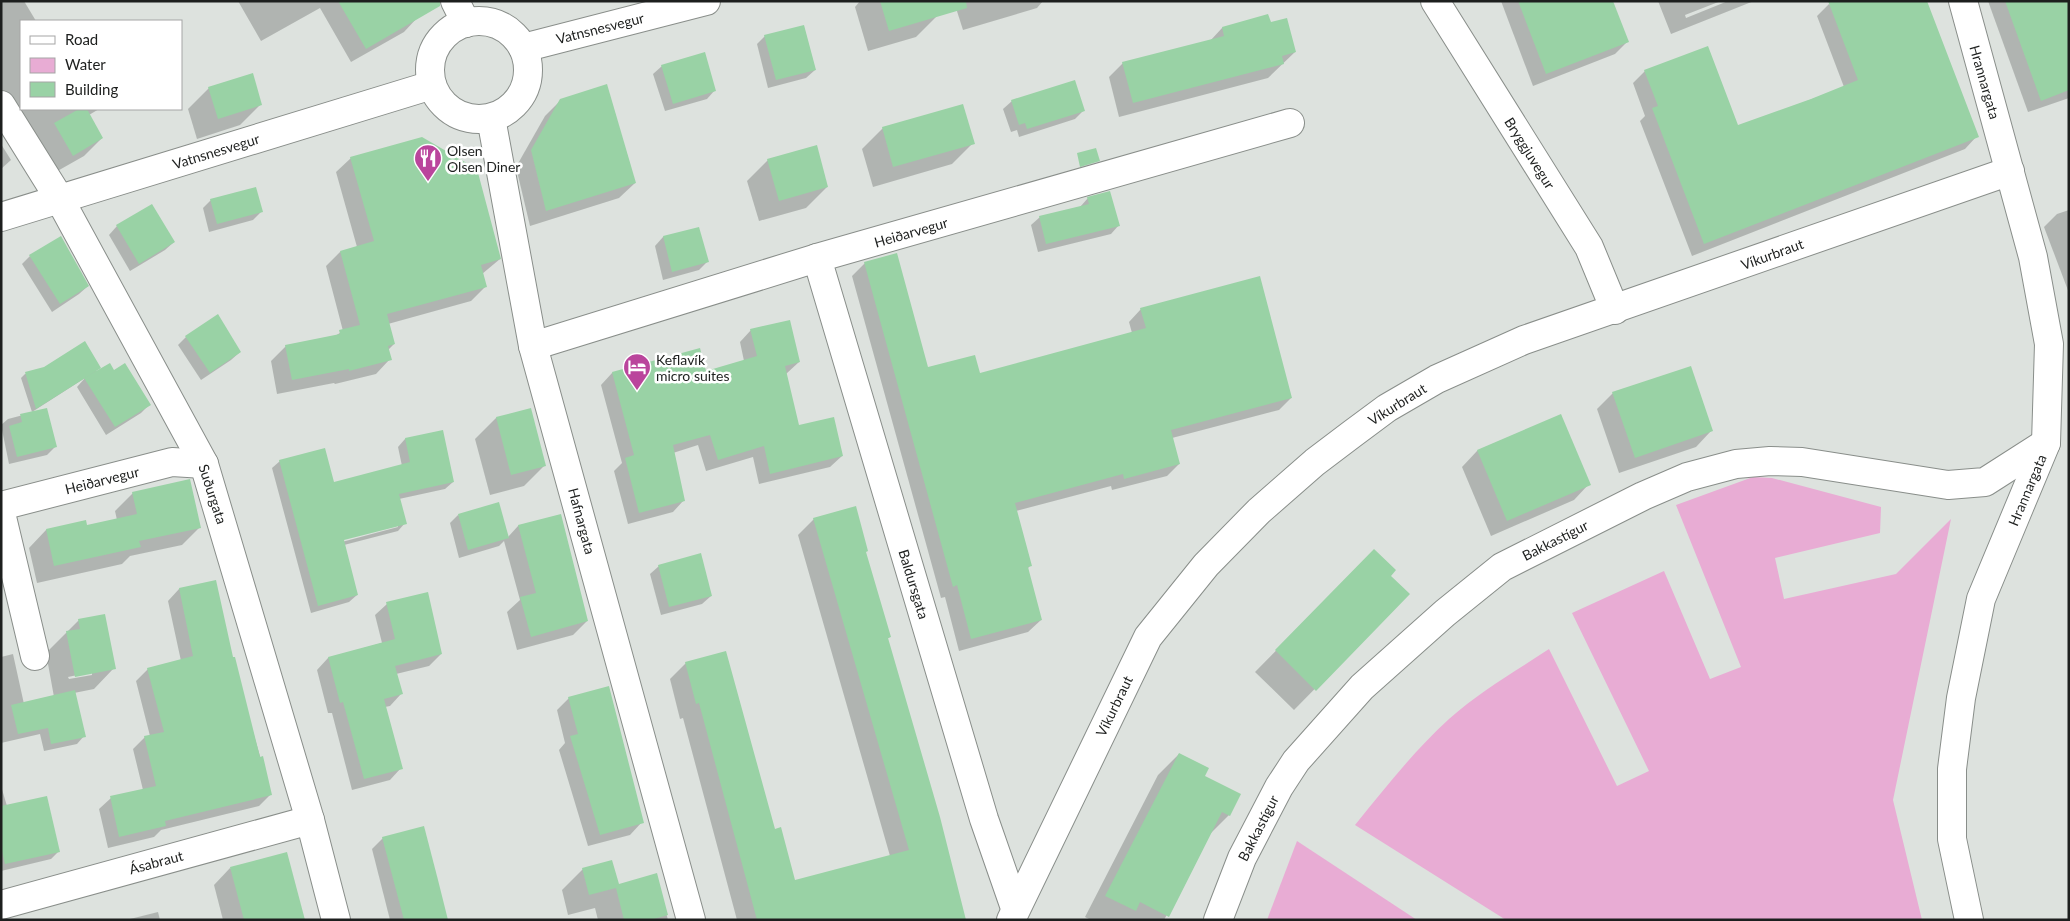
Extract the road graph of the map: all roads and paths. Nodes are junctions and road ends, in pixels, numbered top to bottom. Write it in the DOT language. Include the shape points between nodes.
graph roads {
  1 [pos="706,1"];
  2 [pos="1435,1"];
  3 [pos="1963,1"];
  4 [pos="460,12"];
  5 [pos="523,48"];
  6 [pos="432,85"];
  7 [pos="1,105"];
  8 [pos="491,118"];
  9 [pos="1290,123"];
  10 [pos="2010,171"];
  11 [pos="59,198"];
  12 [pos="1,217"];
  13 [pos="817,258"];
  14 [pos="1615,310"];
  15 [pos="533,346"];
  16 [pos="2046,443"];
  17 [pos="204,464"];
  18 [pos="1,506"];
  19 [pos="1,513"];
  20 [pos="35,656"];
  21 [pos="310,820"];
  22 [pos="1,905"];
  23 [pos="1013,914"];
  24 [pos="336,920"];
  25 [pos="691,920"];
  26 [pos="1218,920"];
  27 [pos="1969,920"];
  1 -- 5 [label="street, Vatnsnesvegur"];
  2 -- 14 [label="street, Bryggjuvegur" via="1589,247"];
  3 -- 10 [label="street, Hrannargata"];
  4 -- 5 [label="street" via="499,25"];
  4 -- 6 [label="street" via="432,54 429,70"];
  5 -- 8 [label="street" via="526,84 513,105"];
  6 -- 8 [label="street" via="441,101 455,113 479,119"];
  6 -- 11 [label="street, Vatnsnesvegur"];
  7 -- 11 [label="street, Suðurgata"];
  8 -- 15 [label="street, Hafnargata"];
  9 -- 13 [label="street, Heiðarvegur"];
  10 -- 14 [label="street, Víkurbraut"];
  10 -- 16 [label="street, Hrannargata" via="2033,257 2049,344"];
  11 -- 12 [label="street, Vatnsnesvegur"];
  11 -- 17 [label="street, Suðurgata"];
  13 -- 15 [label="street, Heiðarvegur"];
  13 -- 23 [label="street, Baldursgata"];
  14 -- 23 [label="street, Víkurbraut" via="1524,340 1436,380 1373,419 1315,462 1259,511 1206,565 1148,637"];
  15 -- 25 [label="street, Hafnargata"];
  16 -- 26 [label="street, Bakkastígur" via="1985,482 1948,485 1802,462 1736,464 1687,477 1643,496 1502,567 1362,687 1296,761 1279,786 1242,858"];
  16 -- 27 [label="street, Hrannargata" via="1981,599 1961,698 1952,769 1952,839"];
  17 -- 18 [label="street, Heiðarvegur" via="172,462"];
  17 -- 21 [label="street, Suðurgata"];
  19 -- 20 [label="street"];
  21 -- 22 [label="street, Ásabraut"];
  21 -- 24 [label="street, Suðurgata"];
}
